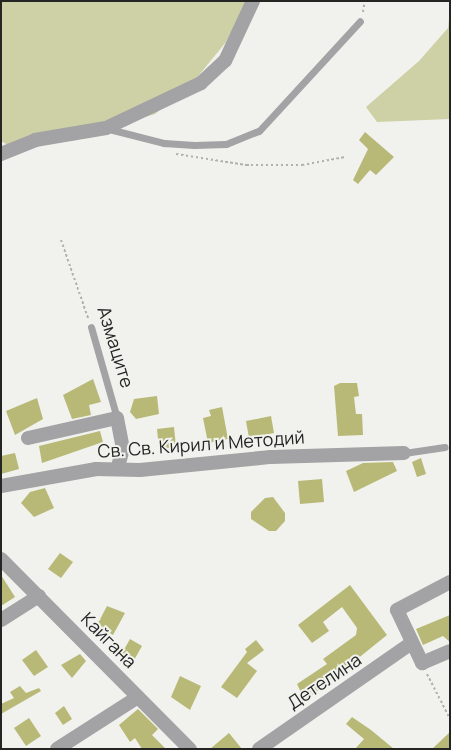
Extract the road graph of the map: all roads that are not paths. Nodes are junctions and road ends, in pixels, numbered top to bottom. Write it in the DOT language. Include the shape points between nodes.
graph roads {
  1 [pos="254,1"];
  2 [pos="360,21"];
  3 [pos="106,128"];
  4 [pos="1,154"];
  5 [pos="91,327"];
  6 [pos="117,418"];
  7 [pos="28,438"];
  8 [pos="445,447"];
  9 [pos="404,452"];
  10 [pos="118,468"];
  11 [pos="1,486"];
  12 [pos="1,559"];
  13 [pos="450,582"];
  14 [pos="39,596"];
  15 [pos="1,620"];
  16 [pos="410,644"];
  17 [pos="450,651"];
  18 [pos="138,697"];
  19 [pos="57,749"];
  20 [pos="190,749"];
  21 [pos="258,749"];
  1 -- 3 [label="street" via="224,61 201,83"];
  2 -- 3 [label="lane" via="259,131 226,144 194,145 164,143"];
  3 -- 4 [label="street" via="35,140"];
  5 -- 6 [label="lane, Азмаците"];
  6 -- 7 [label="street"];
  6 -- 10 [label="street, Азмаците" via="123,449"];
  8 -- 9 [label="lane"];
  9 -- 10 [label="street, Св. Св. Кирил и Методий" via="271,457 140,470"];
  10 -- 11 [label="street, Св. Св. Кирил и Методий"];
  12 -- 14 [label="street, Кайгана"];
  13 -- 16 [label="street" via="397,610"];
  14 -- 15 [label="street"];
  14 -- 18 [label="street, Кайгана"];
  16 -- 17 [label="street" via="422,663"];
  16 -- 21 [label="street, Детелина"];
  18 -- 19 [label="street"];
  18 -- 20 [label="street, Кайгана"];
}
